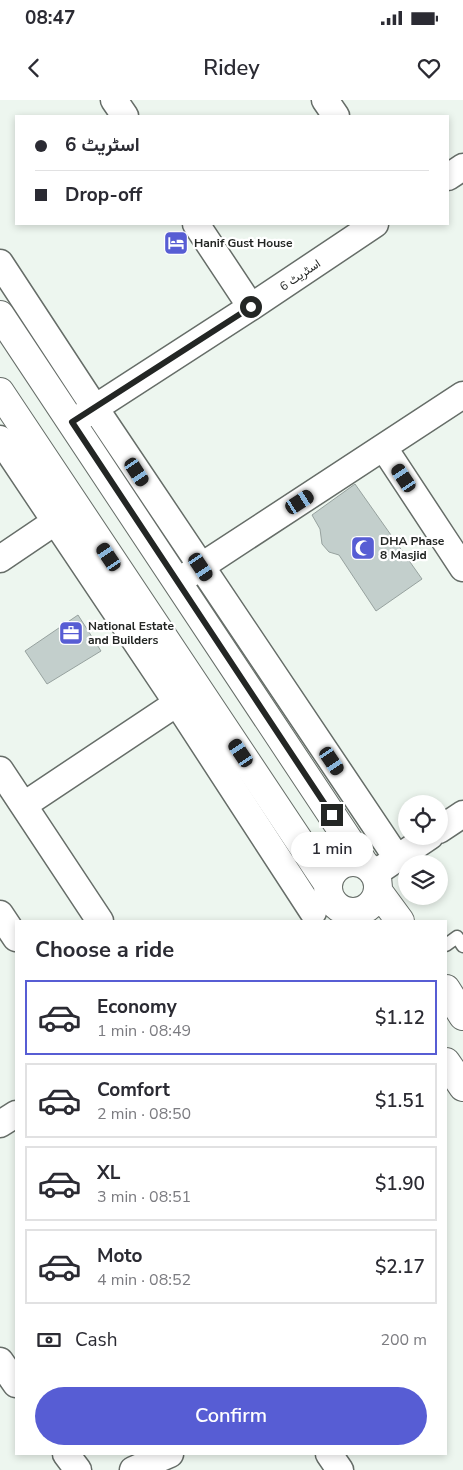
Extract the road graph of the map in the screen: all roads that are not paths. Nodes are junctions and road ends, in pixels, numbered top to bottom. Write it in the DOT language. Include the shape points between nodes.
graph roads {
  1 [pos="114,100"];
  2 [pos="325,100"];
  3 [pos="123,115"];
  4 [pos="335,115"];
  5 [pos="463,166"];
  6 [pos="449,175"];
  7 [pos="197,225"];
  8 [pos="374,225"];
  9 [pos="0,263"];
  10 [pos="251,307"];
  11 [pos="0,315"];
  12 [pos="0,392"];
  13 [pos="463,395"];
  14 [pos="95,408"];
  15 [pos="72,422"];
  16 [pos="0,439"];
  17 [pos="384,448"];
  18 [pos="112,484"];
  19 [pos="65,514"];
  20 [pos="0,559"];
  21 [pos="201,567"];
  22 [pos="463,568"];
  23 [pos="178,582"];
  24 [pos="177,703"];
  25 [pos="0,770"];
  26 [pos="24,805"];
  27 [pos="463,814"];
  28 [pos="448,824"];
  29 [pos="416,845"];
  30 [pos="397,858"];
  31 [pos="372,876"];
  32 [pos="330,908"];
  33 [pos="0,914"];
  34 [pos="99,920"];
  35 [pos="399,920"];
  36 [pos="15,936"];
  37 [pos="447,944"];
  38 [pos="463,946"];
  39 [pos="447,991"];
  40 [pos="463,1016"];
  41 [pos="447,1064"];
  42 [pos="463,1088"];
  43 [pos="15,1115"];
  44 [pos="0,1124"];
  45 [pos="0,1361"];
  46 [pos="15,1383"];
  47 [pos="67,1455"];
  48 [pos="168,1455"];
  49 [pos="330,1455"];
  50 [pos="78,1470"];
  51 [pos="133,1470"];
  52 [pos="340,1470"];
  1 -- 3 [label="street"];
  2 -- 4 [label="street"];
  5 -- 6 [label="street"];
  7 -- 10 [label="street"];
  8 -- 10 [label="street, اسٹریٹ 6"];
  9 -- 14 [label="street"];
  10 -- 14 [label="street, اسٹریٹ 6"];
  11 -- 15 [label="street"];
  12 -- 19 [label="street"];
  13 -- 17 [label="street"];
  14 -- 15 [label="street, اسٹریٹ 6"];
  14 -- 21 [label="street"];
  15 -- 18 [label="street"];
  16 -- 19 [label="street"];
  17 -- 21 [label="street"];
  17 -- 22 [label="street"];
  18 -- 19 [label="street"];
  18 -- 23 [label="street"];
  19 -- 20 [label="street"];
  19 -- 24 [label="street"];
  19 -- 32 [label="street"];
  21 -- 23 [label="street"];
  21 -- 30 [label="street"];
  23 -- 31 [label="street"];
  24 -- 26 [label="street"];
  24 -- 32 [label="street"];
  25 -- 26 [label="street"];
  26 -- 34 [label="street"];
  27 -- 28 [label="street"];
  29 -- 30 [label="street"];
  30 -- 31 [label="street"];
  31 -- 32 [label="street" via="375,901 368,908 359,912"];
  31 -- 32 [label="street" via="356,862 338,868 331,875"];
  31 -- 35 [label="street"];
  33 -- 36 [label="street"];
  37 -- 38 [label="lane" via="457,937"];
  39 -- 40 [label="street"];
  41 -- 42 [label="street"];
  43 -- 44 [label="street"];
  45 -- 46 [label="street"];
  47 -- 50 [label="street"];
  48 -- 51 [label="street"];
  49 -- 52 [label="street"];
}
